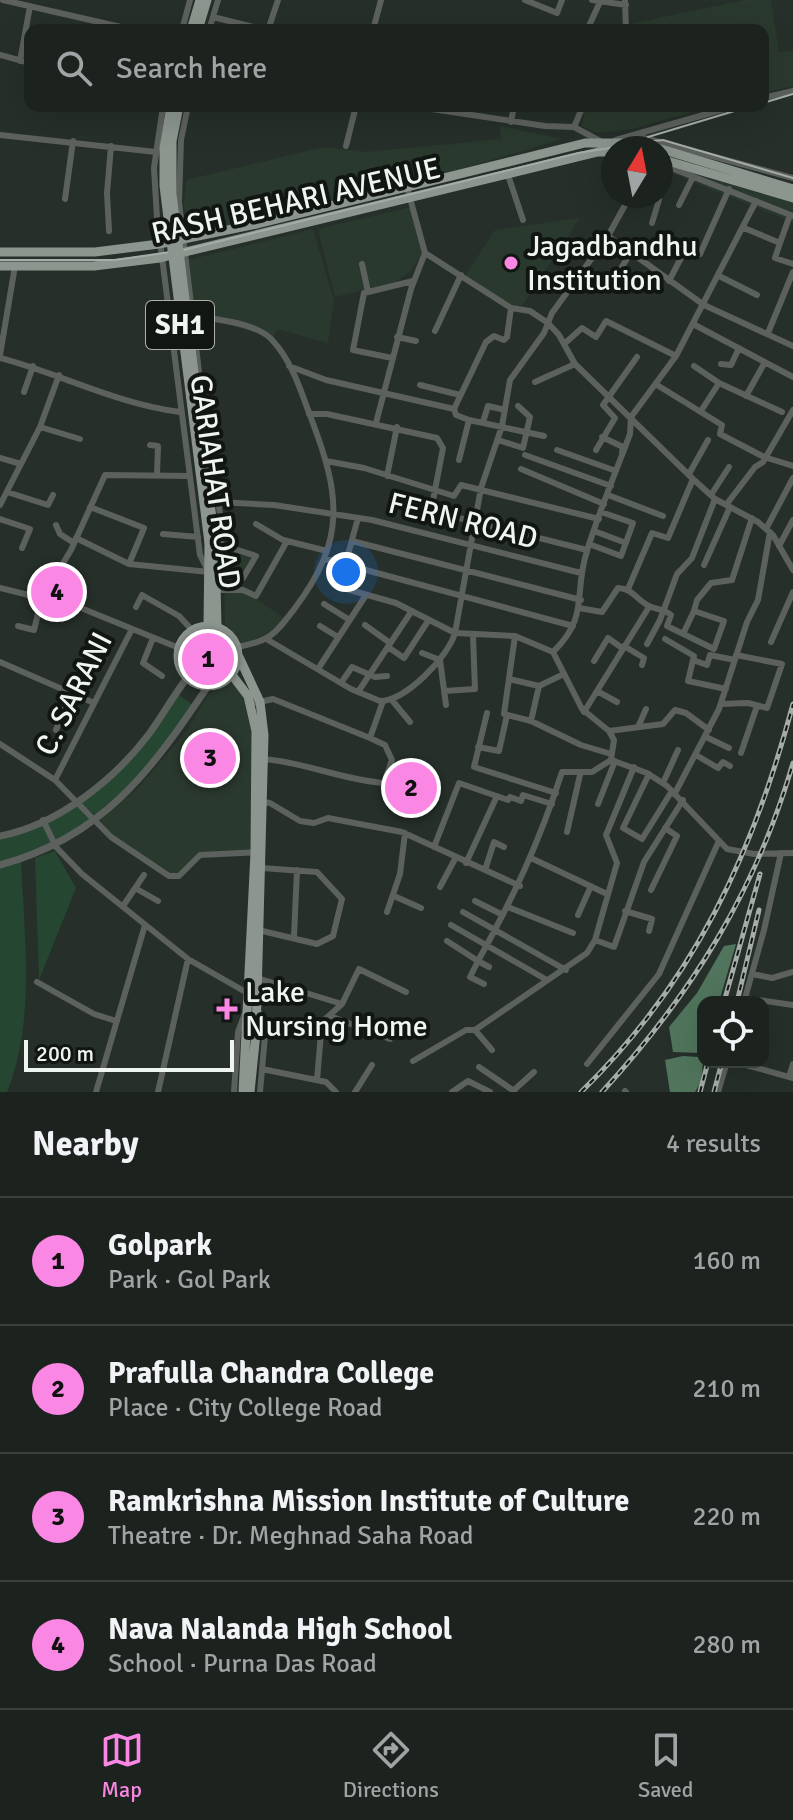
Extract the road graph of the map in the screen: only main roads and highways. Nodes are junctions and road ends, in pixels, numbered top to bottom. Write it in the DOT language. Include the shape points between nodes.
graph roads {
  1 [pos="200,0"];
  2 [pos="207,0"];
  3 [pos="193,24"];
  4 [pos="200,24"];
  5 [pos="170,112"];
  6 [pos="178,112"];
  7 [pos="601,149"];
  8 [pos="601,149"];
  9 [pos="673,157"];
  10 [pos="673,158"];
  11 [pos="793,189"];
  12 [pos="793,198"];
  13 [pos="0,252"];
  14 [pos="0,266"];
  15 [pos="215,544"];
  16 [pos="212,572"];
  17 [pos="212,626"];
  18 [pos="238,652"];
  19 [pos="232,675"];
  20 [pos="255,703"];
  21 [pos="259,852"];
  22 [pos="252,1002"];
  23 [pos="252,1032"];
  24 [pos="243,1092"];
  25 [pos="250,1092"];
  1 -- 3 [label="main road"];
  2 -- 4 [label="main road"];
  5 -- 15 [label="main road, SH1, bridge" via="164,186"];
  6 -- 15 [label="main road, SH1, bridge" via="171,164 174,215"];
  7 -- 14 [label="main road, RASH BEHARI AVENUE" via="160,258 94,266"];
  8 -- 13 [label="main road, RASH BEHARI AVENUE" via="407,187 183,240 95,252"];
  9 -- 11 [label="main road"];
  10 -- 12 [label="main road"];
  15 -- 16 [label="main road, SH1"];
  16 -- 17 [label="main road, GARIAHAT ROAD / SH1"];
  16 -- 17 [label="main road, GARIAHAT ROAD / SH1"];
  17 -- 18 [label="main road" via="230,635"];
  17 -- 19 [label="main road" via="192,630 179,648 181,669 187,678 208,686"];
  18 -- 19 [label="main road"];
  18 -- 20 [label="main road"];
  19 -- 20 [label="main road"];
  20 -- 21 [label="main road"];
  20 -- 21 [label="main road" via="263,759"];
  21 -- 22 [label="main road"];
  21 -- 22 [label="main road"];
  22 -- 23 [label="main road"];
  23 -- 24 [label="main road"];
  23 -- 25 [label="main road"];
}
